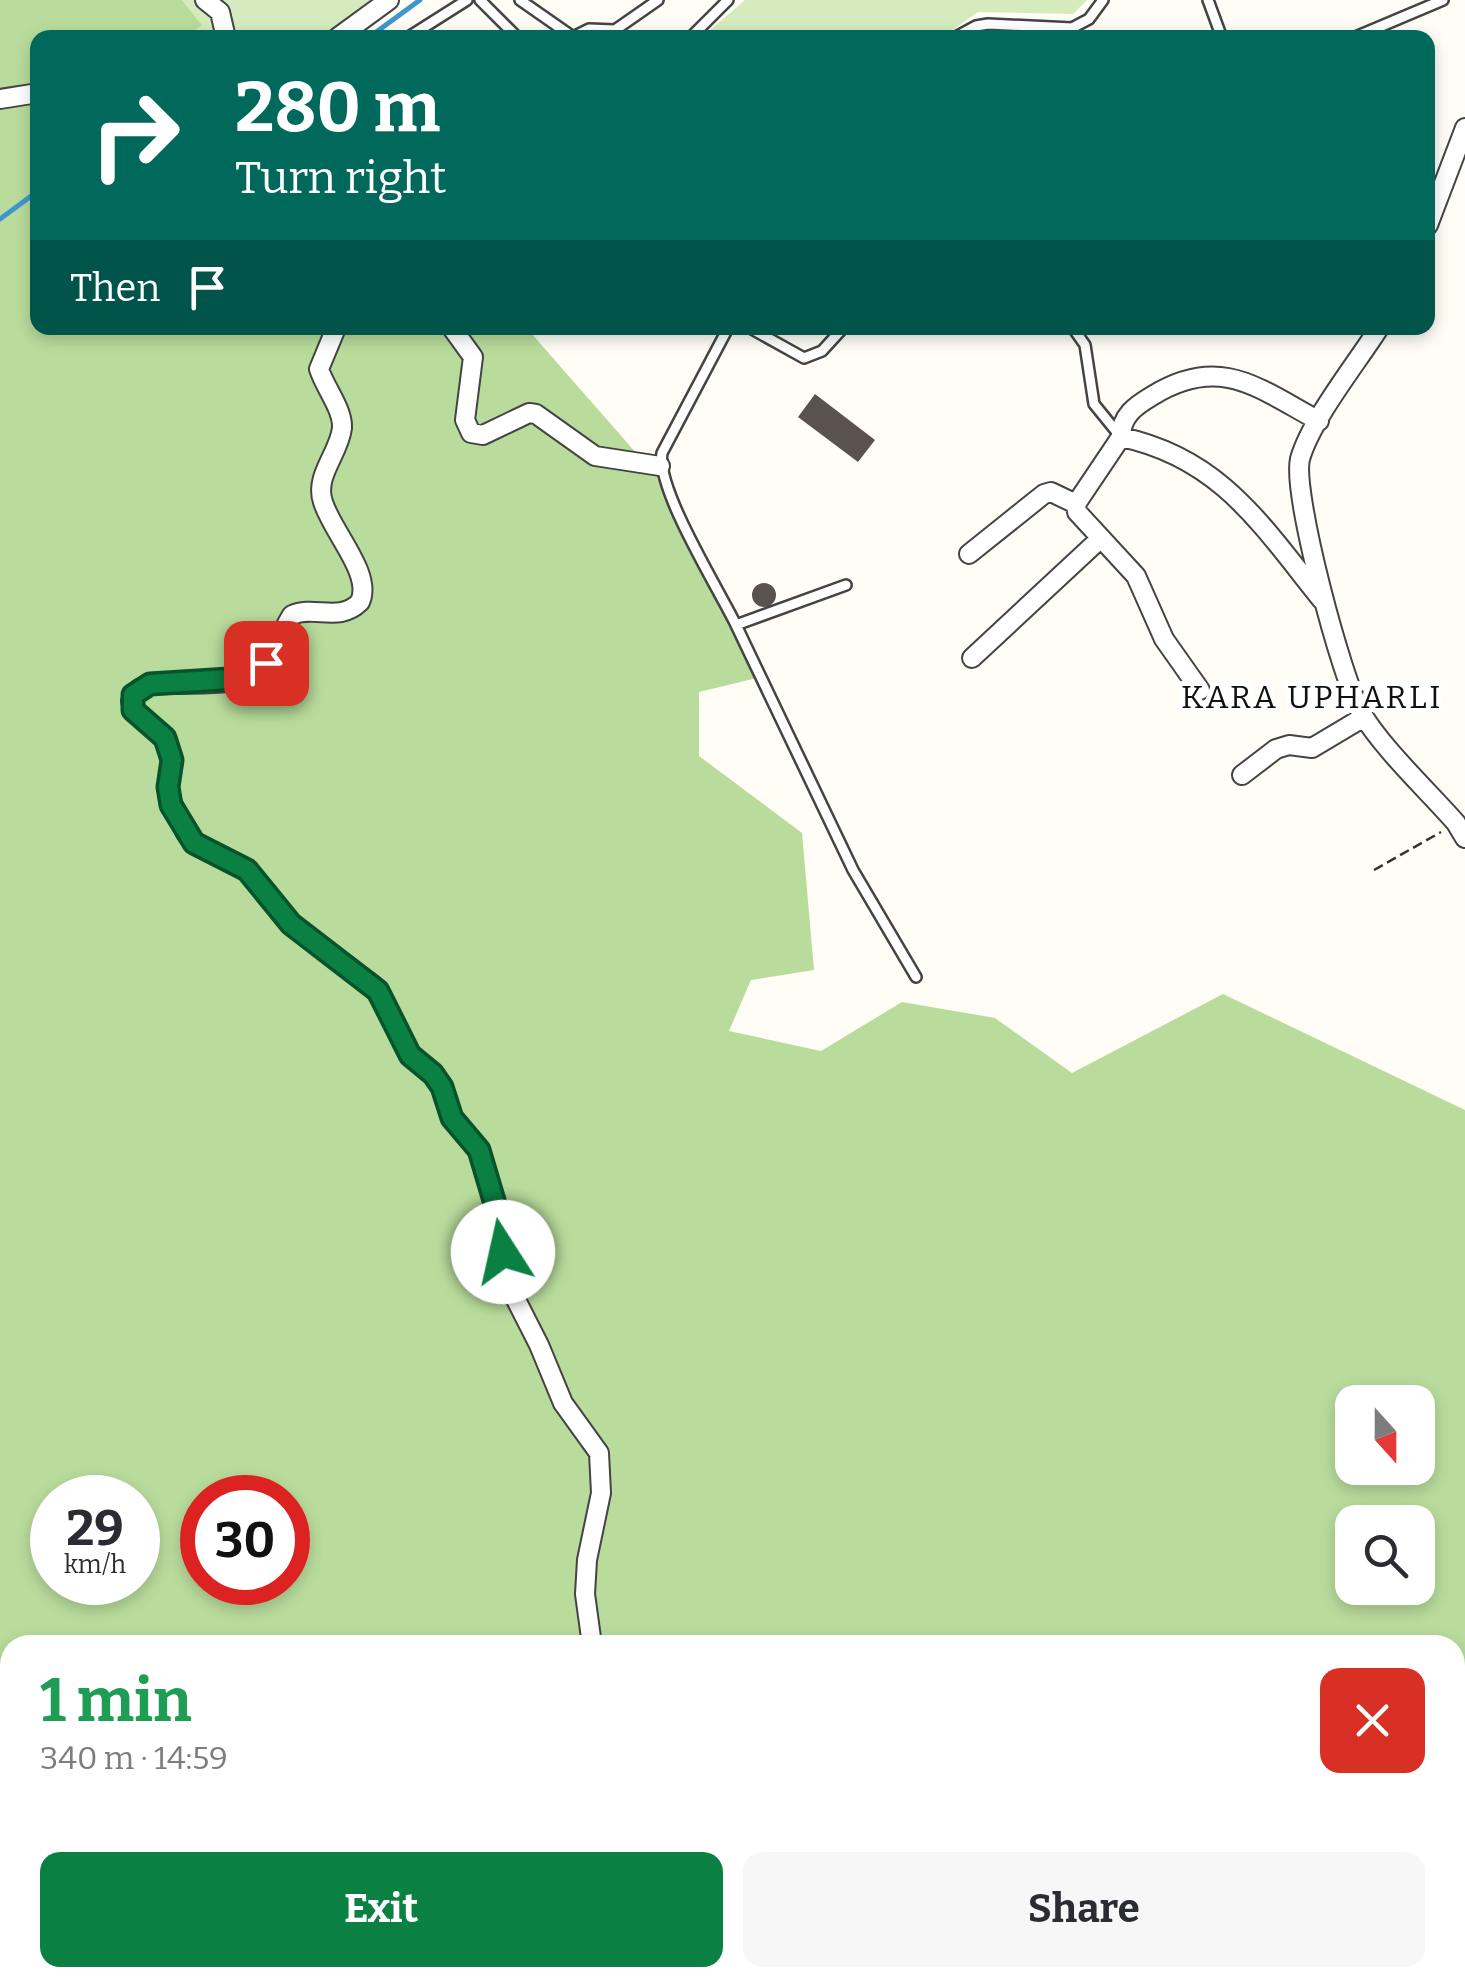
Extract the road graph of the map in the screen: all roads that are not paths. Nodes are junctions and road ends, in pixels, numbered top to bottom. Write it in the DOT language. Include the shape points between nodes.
graph roads {
  1 [pos="205,0"];
  2 [pos="389,0"];
  3 [pos="468,0"];
  4 [pos="480,0"];
  5 [pos="520,0"];
  6 [pos="658,0"];
  7 [pos="728,0"];
  8 [pos="1102,0"];
  9 [pos="1208,0"];
  10 [pos="1443,0"];
  11 [pos="224,30"];
  12 [pos="348,30"];
  13 [pos="420,30"];
  14 [pos="510,30"];
  15 [pos="563,30"];
  16 [pos="585,30"];
  17 [pos="616,30"];
  18 [pos="616,30"];
  19 [pos="698,30"];
  20 [pos="969,30"];
  21 [pos="1219,30"];
  22 [pos="1371,30"];
  23 [pos="30,94"];
  24 [pos="0,100"];
  25 [pos="1465,128"];
  26 [pos="1435,207"];
  27 [pos="333,335"];
  28 [pos="457,335"];
  29 [pos="724,335"];
  30 [pos="763,335"];
  31 [pos="836,335"];
  32 [pos="1078,335"];
  33 [pos="1374,335"];
  34 [pos="1318,421"];
  35 [pos="1121,437"];
  36 [pos="660,466"];
  37 [pos="1076,504"];
  38 [pos="1101,538"];
  39 [pos="969,554"];
  40 [pos="846,584"];
  41 [pos="1325,605"];
  42 [pos="736,625"];
  43 [pos="972,658"];
  44 [pos="1200,690"];
  45 [pos="1364,717"];
  46 [pos="1242,775"];
  47 [pos="1461,831"];
  48 [pos="916,977"];
  49 [pos="591,1635"];
  1 -- 11 [label="street" via="220,12"];
  2 -- 12 [label="street"];
  3 -- 13 [label="lane"];
  4 -- 14 [label="lane"];
  5 -- 15 [label="lane"];
  6 -- 17 [label="lane"];
  7 -- 19 [label="lane"];
  8 -- 20 [label="lane" via="1090,19 1072,28 988,24"];
  9 -- 21 [label="lane"];
  10 -- 22 [label="lane"];
  16 -- 18 [label="lane"];
  23 -- 24 [label="street"];
  25 -- 26 [label="street"];
  27 -- 49 [label="street" via="319,370 342,430 319,491 361,576 360,602 342,614 292,616 254,676 150,684 131,701 165,738 172,760 168,796 186,833 247,870 291,924 373,984 410,1055 433,1074 452,1118 479,1150 498,1214 508,1284 563,1402 599,1452 601,1493 585,1594"];
  28 -- 36 [label="street" via="473,357 464,420 470,433 483,435 536,414 595,456"];
  29 -- 36 [label="lane" via="671,431"];
  30 -- 31 [label="lane" via="804,358"];
  32 -- 35 [label="lane" via="1094,404"];
  33 -- 34 [label="street"];
  34 -- 35 [label="street" via="1236,379 1200,376 1130,411"];
  34 -- 41 [label="street" via="1299,474"];
  35 -- 37 [label="street"];
  35 -- 41 [label="street" via="1172,451 1218,480"];
  36 -- 42 [label="lane"];
  37 -- 38 [label="street"];
  37 -- 39 [label="street" via="1044,494"];
  38 -- 43 [label="street"];
  38 -- 44 [label="street" via="1136,576 1164,639"];
  40 -- 42 [label="lane"];
  41 -- 45 [label="street"];
  42 -- 48 [label="lane" via="853,870"];
  45 -- 46 [label="street" via="1312,748 1276,749"];
  45 -- 47 [label="street"];
}
